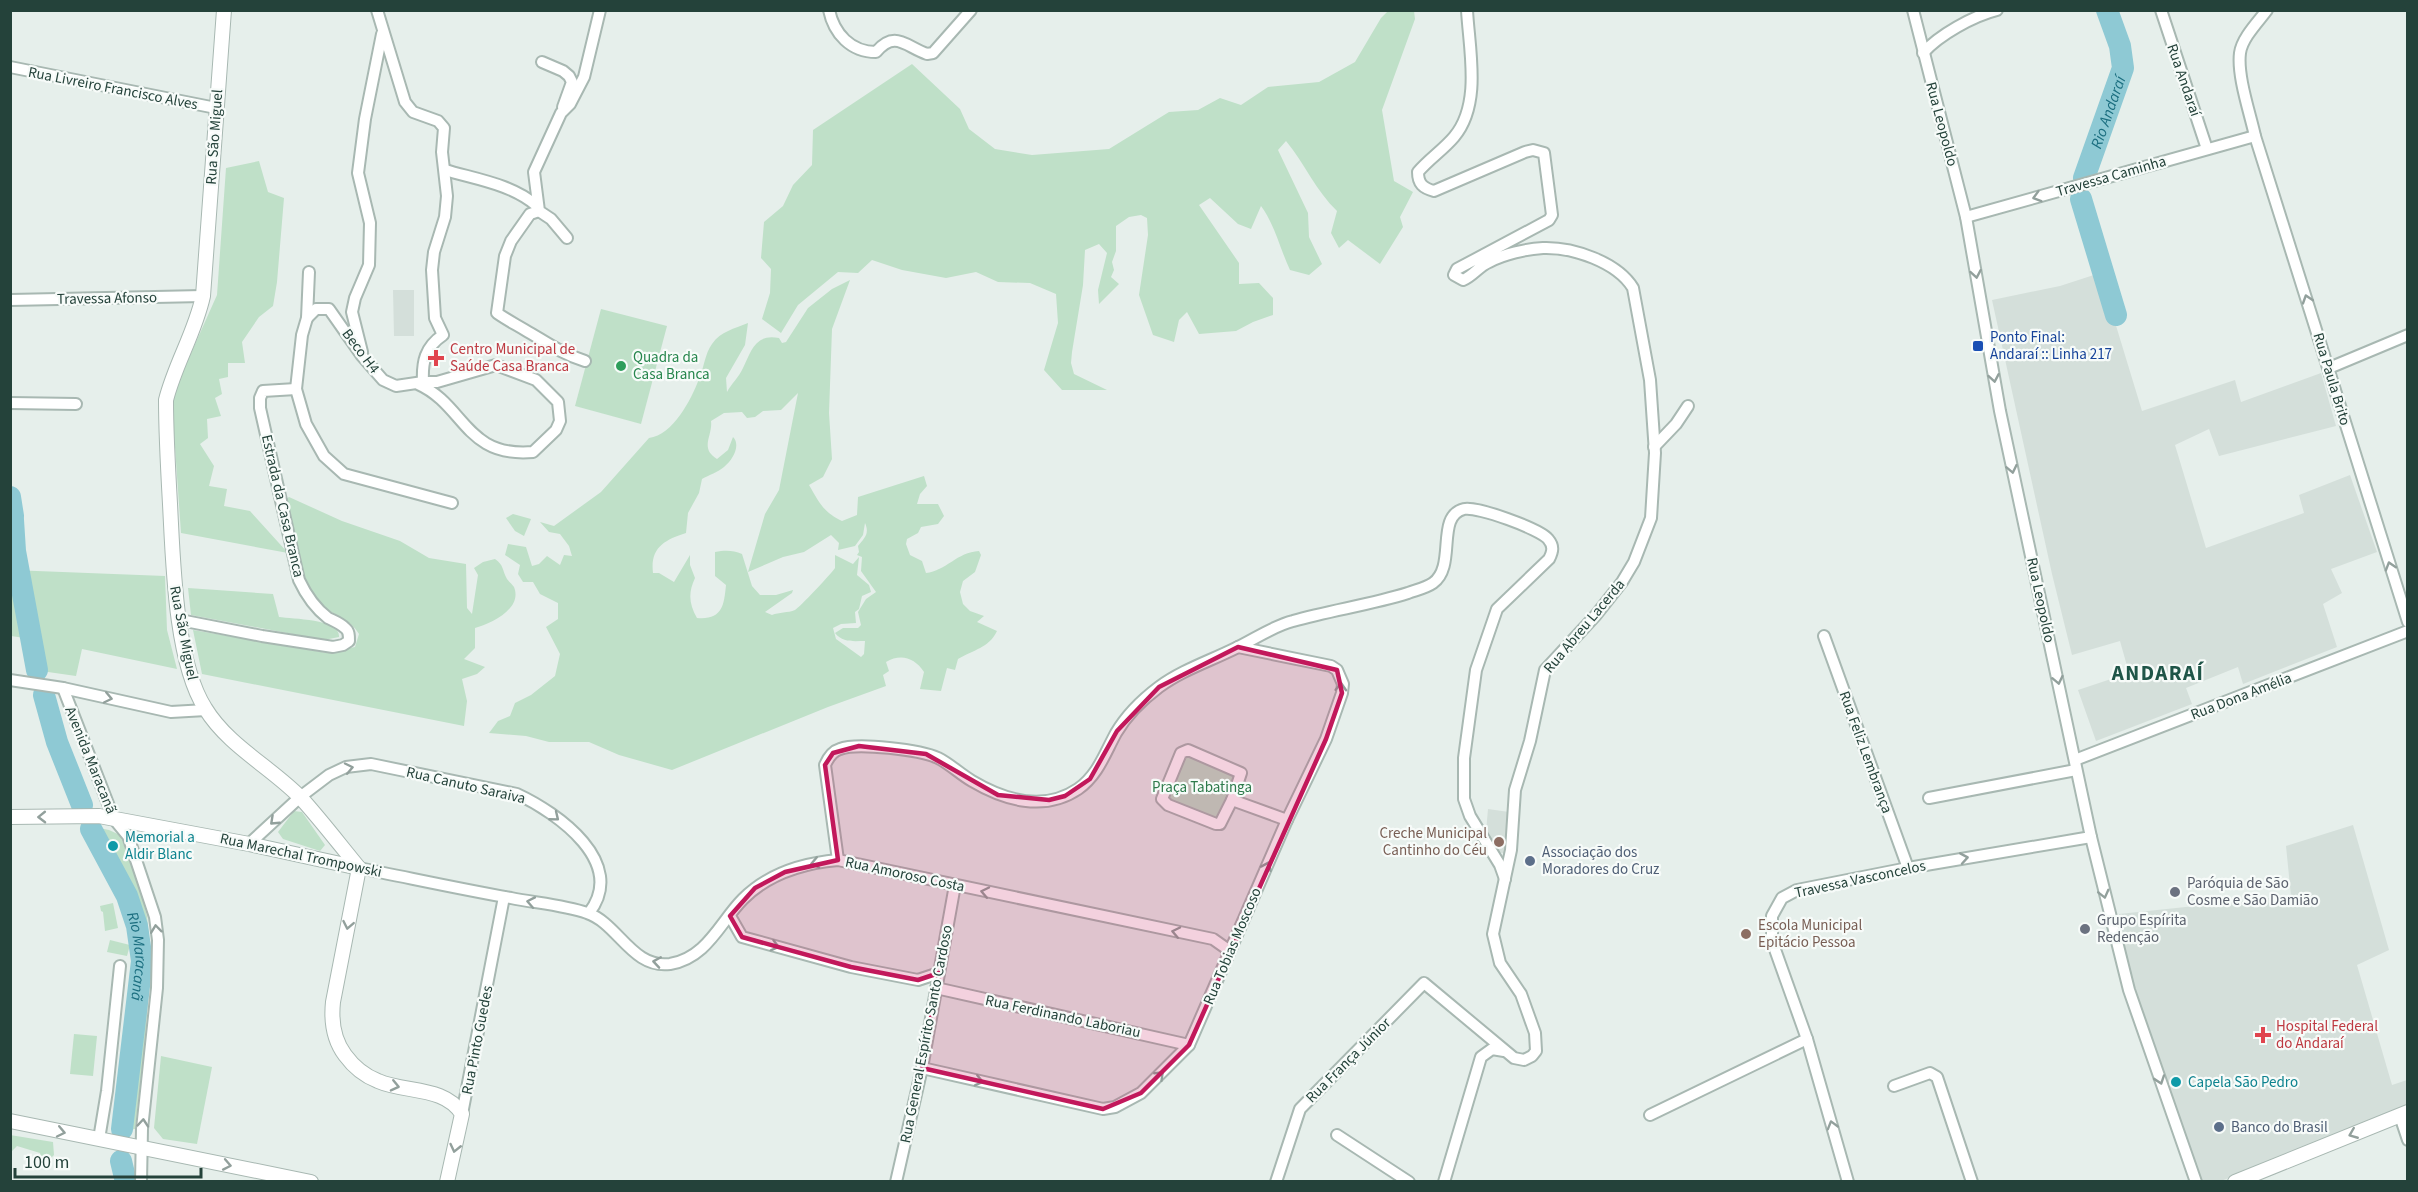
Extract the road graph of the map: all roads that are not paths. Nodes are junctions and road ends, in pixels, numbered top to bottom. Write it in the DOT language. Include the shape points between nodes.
graph roads {
  1 [pos="224,10"];
  2 [pos="600,10"];
  3 [pos="829,10"];
  4 [pos="971,10"];
  5 [pos="1467,10"];
  6 [pos="1913,10"];
  7 [pos="1997,10"];
  8 [pos="2161,10"];
  9 [pos="2267,10"];
  10 [pos="378,16"];
  11 [pos="1923,53"];
  12 [pos="542,62"];
  13 [pos="10,67"];
  14 [pos="216,108"];
  15 [pos="561,113"];
  16 [pos="2255,136"];
  17 [pos="2207,149"];
  18 [pos="445,170"];
  19 [pos="538,209"];
  20 [pos="1966,217"];
  21 [pos="567,238"];
  22 [pos="309,272"];
  23 [pos="202,296"];
  24 [pos="10,300"];
  25 [pos="307,318"];
  26 [pos="2408,335"];
  27 [pos="362,356"];
  28 [pos="585,361"];
  29 [pos="2329,368"];
  30 [pos="420,383"];
  31 [pos="296,389"];
  32 [pos="10,403"];
  33 [pos="76,404"];
  34 [pos="1688,406"];
  35 [pos="1654,447"];
  36 [pos="452,502"];
  37 [pos="180,620"];
  38 [pos="2408,622"];
  39 [pos="2408,631"];
  40 [pos="1824,636"];
  41 [pos="1238,647"];
  42 [pos="10,680"];
  43 [pos="63,688"];
  44 [pos="206,710"];
  45 [pos="2075,765"];
  46 [pos="300,797"];
  47 [pos="1929,798"];
  48 [pos="1232,800"];
  49 [pos="10,817"];
  50 [pos="114,819"];
  51 [pos="1287,820"];
  52 [pos="2091,837"];
  53 [pos="249,844"];
  54 [pos="838,860"];
  55 [pos="359,868"];
  56 [pos="1908,868"];
  57 [pos="1505,879"];
  58 [pos="955,885"];
  59 [pos="504,897"];
  60 [pos="589,913"];
  61 [pos="730,916"];
  62 [pos="1230,951"];
  63 [pos="120,966"];
  64 [pos="939,973"];
  65 [pos="936,988"];
  66 [pos="1807,1038"];
  67 [pos="1189,1045"];
  68 [pos="1519,1059"];
  69 [pos="922,1068"];
  70 [pos="1894,1086"];
  71 [pos="462,1114"];
  72 [pos="2404,1114"];
  73 [pos="1650,1115"];
  74 [pos="10,1121"];
  75 [pos="1337,1135"];
  76 [pos="106,1140"];
  77 [pos="2408,1140"];
  78 [pos="135,1146"];
  79 [pos="141,1182"];
  80 [pos="311,1182"];
  81 [pos="447,1182"];
  82 [pos="896,1182"];
  83 [pos="1276,1182"];
  84 [pos="1409,1182"];
  85 [pos="1444,1182"];
  86 [pos="1848,1182"];
  87 [pos="1972,1182"];
  88 [pos="2196,1182"];
  89 [pos="2235,1182"];
  1 -- 14 [label="street, Rua São Miguel"];
  2 -- 15 [label="street" via="584,77"];
  3 -- 4 [label="street" via="837,30 851,46 876,52 888,40 898,40 927,54"];
  5 -- 35 [label="street, Rua Abreu Lacerda" via="1472,84 1464,120 1455,135 1418,172 1419,183 1434,191 1525,152 1539,150 1546,158 1553,211 1549,220 1477,256 1454,275 1463,280 1488,262 1543,248 1580,254 1622,274 1633,288 1650,380"];
  6 -- 11 [label="street, Rua Leopoldo"];
  7 -- 11 [label="street" via="1968,21"];
  8 -- 17 [label="street, Rua Andaraí"];
  9 -- 16 [label="street, Rua Paula Brito" via="2240,53"];
  10 -- 18 [label="street" via="409,108 438,121 444,128"];
  10 -- 27 [label="street" via="380,52 358,173 370,223 369,265 352,312"];
  11 -- 20 [label="street, Rua Leopoldo"];
  12 -- 15 [label="street" via="563,71 572,82"];
  13 -- 14 [label="street, Rua Livreiro Francisco Alves"];
  14 -- 23 [label="street, Rua São Miguel"];
  15 -- 19 [label="street" via="534,172"];
  16 -- 17 [label="street, Travessa Caminha"];
  29 -- 16 [label="street, Rua Paula Brito, one-way"];
  17 -- 20 [label="street, Travessa Caminha, one-way"];
  18 -- 19 [label="street" via="514,190"];
  18 -- 30 [label="street" via="445,217 432,270 435,318 442,335 426,352"];
  19 -- 21 [label="street"];
  19 -- 28 [label="street" via="511,241 502,267 497,313 565,355"];
  20 -- 45 [label="street, Rua Leopoldo, one-way" via="2000,411"];
  22 -- 25 [label="street"];
  23 -- 24 [label="street, Travessa Afonso"];
  23 -- 37 [label="street, Rua São Miguel" via="198,317 166,400 173,575"];
  25 -- 27 [label="street, Beco H4" via="316,309 329,309"];
  25 -- 31 [label="street"];
  26 -- 29 [label="street"];
  27 -- 30 [label="street, Beco H4" via="383,380 396,386"];
  38 -- 29 [label="street, Rua Paula Brito, one-way"];
  30 -- 30 [label="street, Beco H4" via="483,443 510,453 533,452 560,421 558,402 544,386 506,367 486,366 437,382"];
  31 -- 36 [label="street" via="306,424 324,456 344,474"];
  31 -- 37 [label="street, Estrada da Casa Branca" via="263,391 260,408 299,580 316,606 347,629 349,641 333,647"];
  32 -- 33 [label="street"];
  34 -- 35 [label="street"];
  35 -- 57 [label="street, Rua Abreu Lacerda" via="1651,518 1634,562 1610,599 1542,678 1530,741 1515,790"];
  37 -- 44 [label="street, Rua São Miguel" via="195,691"];
  39 -- 45 [label="street, Rua Dona Amélia"];
  40 -- 56 [label="street, Rua Feliz Lembrança"];
  51 -- 41 [label="street, Rua Tobias Moscoso, one-way" via="1326,739 1342,693 1342,677 1331,666"];
  41 -- 54 [label="street" via="1159,687 1117,731 1090,778 1057,798 1031,802 998,795 926,754 873,747 840,748 825,765"];
  41 -- 57 [label="street" via="1291,621 1389,599 1433,583 1444,570 1450,520 1465,508 1475,508 1547,537 1553,552 1549,559 1497,609 1476,670 1464,758 1464,799"];
  42 -- 43 [label="street"];
  43 -- 44 [label="street, one-way" via="171,712"];
  43 -- 50 [label="street, Avenida Maracanã"];
  44 -- 46 [label="street, Rua São Miguel" via="229,737"];
  45 -- 47 [label="street, Rua Dona Amélia"];
  45 -- 52 [label="street, Rua Leopoldo"];
  46 -- 53 [label="street, Rua Canuto Saraiva, one-way"];
  46 -- 55 [label="street, Rua São Miguel"];
  46 -- 60 [label="street, Rua Canuto Saraiva, one-way" via="346,767 371,764 517,794 557,817 580,838 594,859 601,876 600,891"];
  48 -- 48 [label="street" via="1241,773 1188,750 1181,753 1162,799 1216,824 1223,821"];
  48 -- 51 [label="street"];
  50 -- 49 [label="street, Rua Marechal Trompowski, one-way"];
  50 -- 53 [label="street, Rua Marechal Trompowski"];
  78 -- 50 [label="street, Avenida Maracanã, one-way" via="157,988 158,940 155,917 131,843"];
  62 -- 51 [label="street, Rua Tobias Moscoso, one-way"];
  56 -- 52 [label="street, Travessa Vasconcelos, one-way"];
  52 -- 88 [label="street, Rua Leopoldo, one-way" via="2129,990"];
  53 -- 55 [label="street, Rua Marechal Trompowski"];
  54 -- 58 [label="street, Rua Amoroso Costa"];
  54 -- 61 [label="street, Rua Amoroso Costa, one-way" via="817,861 785,872 755,888"];
  55 -- 59 [label="street, Rua Marechal Trompowski"];
  55 -- 71 [label="street, one-way" via="331,1017 340,1049 351,1063 377,1081 444,1097 457,1105"];
  56 -- 66 [label="street, Travessa Vasconcelos" via="1797,890 1782,898 1772,916 1772,941"];
  57 -- 68 [label="street, Rua Abreu Lacerda" via="1493,934 1500,963 1521,994 1536,1033 1536,1051"];
  62 -- 58 [label="street, Rua Amoroso Costa, one-way" via="1213,939"];
  58 -- 64 [label="street, Rua General Espírito Santo Cardoso"];
  60 -- 59 [label="street, Rua Marechal Trompowski, one-way"];
  59 -- 71 [label="street, Rua Pinto Guedes"];
  61 -- 60 [label="street, Rua Amoroso Costa, one-way" via="704,948 688,957 657,964 643,959"];
  61 -- 64 [label="street, one-way" via="742,937 852,967 918,980"];
  62 -- 67 [label="street, Rua Tobias Moscoso"];
  63 -- 76 [label="street"];
  64 -- 65 [label="street, Rua General Espírito Santo Cardoso"];
  65 -- 67 [label="street, Rua Ferdinando Laboriau"];
  65 -- 69 [label="street, Rua General Espírito Santo Cardoso"];
  66 -- 73 [label="street"];
  86 -- 66 [label="street, Travessa Vasconcelos, one-way"];
  69 -- 67 [label="street, Rua Tobias Moscoso, one-way" via="1103,1108 1115,1107 1141,1094"];
  68 -- 83 [label="street, Rua França Júnior" via="1424,983 1300,1109"];
  68 -- 85 [label="street" via="1500,1049 1492,1049 1481,1057"];
  69 -- 82 [label="street, Rua General Espírito Santo Cardoso"];
  70 -- 87 [label="street" via="1930,1073 1937,1077"];
  71 -- 81 [label="street, Rua Pinto Guedes, one-way"];
  72 -- 77 [label="street"];
  72 -- 89 [label="street, one-way"];
  74 -- 76 [label="street, one-way"];
  75 -- 84 [label="street"];
  76 -- 78 [label="street"];
  78 -- 79 [label="street, Avenida Maracanã"];
  78 -- 80 [label="street, one-way"];
}
